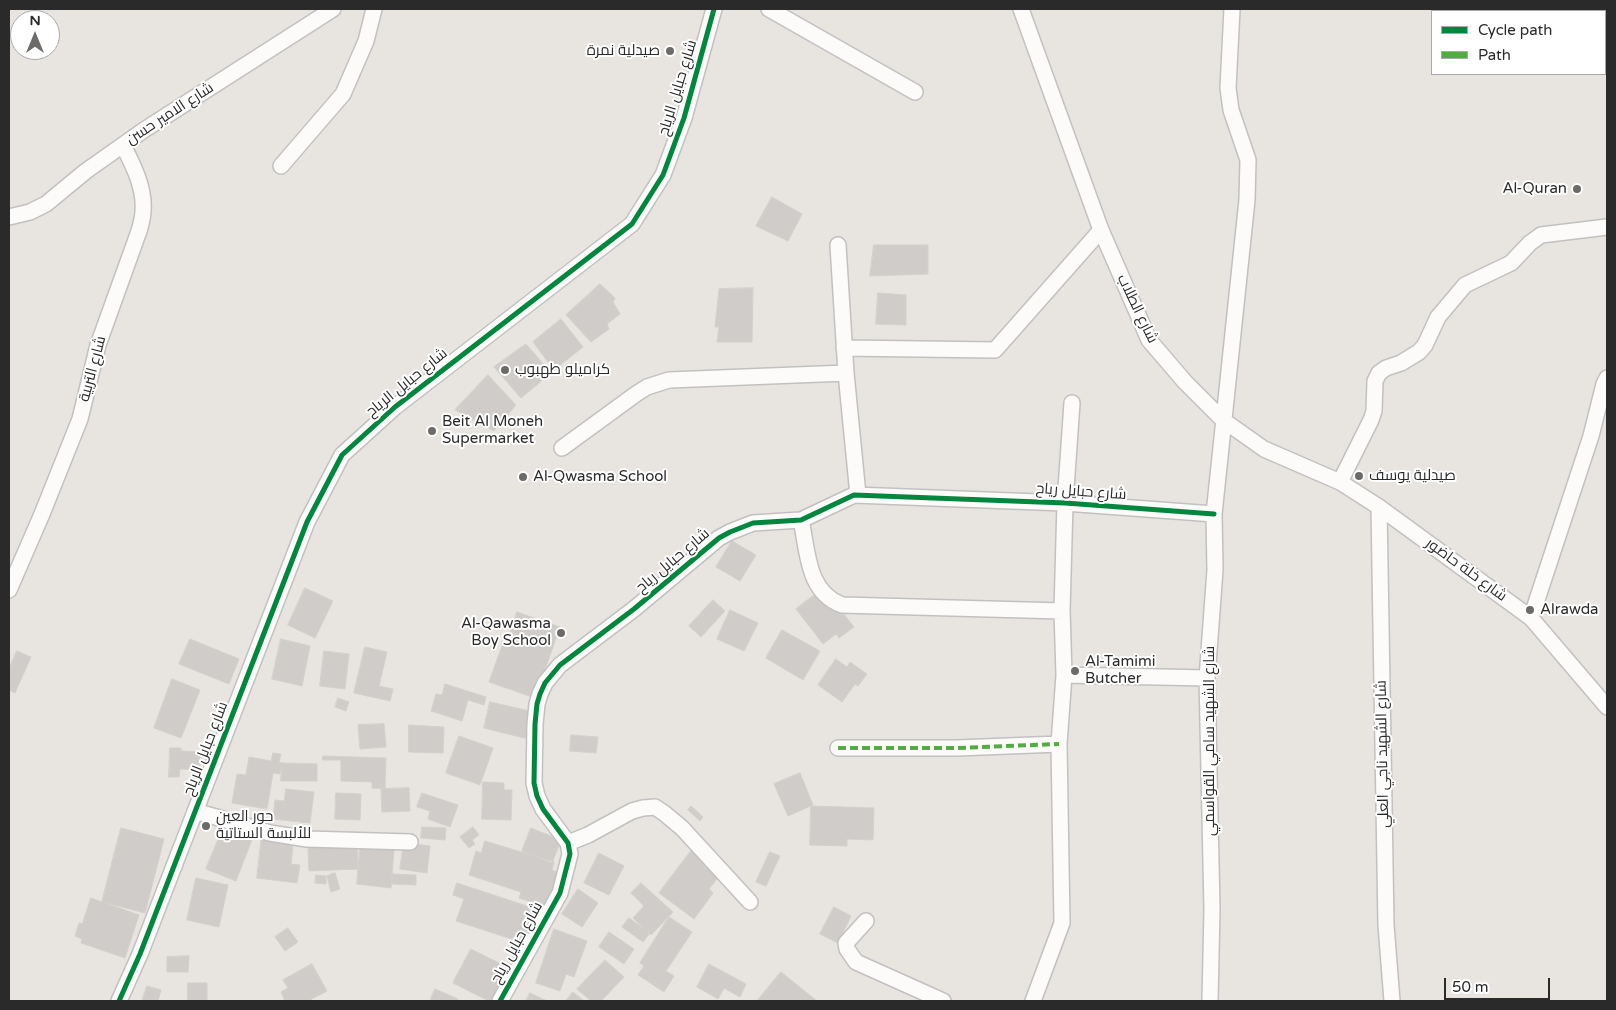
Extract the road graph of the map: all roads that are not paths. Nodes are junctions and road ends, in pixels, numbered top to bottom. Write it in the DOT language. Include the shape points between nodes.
graph roads {
  1 [pos="333,9"];
  2 [pos="374,9"];
  3 [pos="714,9"];
  4 [pos="769,9"];
  5 [pos="1021,9"];
  6 [pos="1232,9"];
  7 [pos="915,92"];
  8 [pos="123,145"];
  9 [pos="281,166"];
  10 [pos="9,217"];
  11 [pos="1607,226"];
  12 [pos="1100,230"];
  13 [pos="838,245"];
  14 [pos="844,348"];
  15 [pos="846,373"];
  16 [pos="1607,378"];
  17 [pos="1072,403"];
  18 [pos="1223,420"];
  19 [pos="562,448"];
  20 [pos="1340,482"];
  21 [pos="858,495"];
  22 [pos="1065,503"];
  23 [pos="1379,507"];
  24 [pos="1214,514"];
  25 [pos="801,520"];
  26 [pos="9,590"];
  27 [pos="1062,611"];
  28 [pos="1532,618"];
  29 [pos="1064,674"];
  30 [pos="1207,678"];
  31 [pos="1607,707"];
  32 [pos="1059,744"];
  33 [pos="838,748"];
  34 [pos="195,811"];
  35 [pos="410,842"];
  36 [pos="568,843"];
  37 [pos="750,902"];
  38 [pos="866,921"];
  39 [pos="119,1001"];
  40 [pos="500,1001"];
  41 [pos="943,1001"];
  42 [pos="1033,1001"];
  43 [pos="1210,1001"];
  44 [pos="1392,1001"];
  1 -- 8 [label="street, شارع الامير حسن"];
  2 -- 9 [label="street" via="366,41 343,94"];
  3 -- 34 [label="street, شارع حبايل الرياح" via="684,118 663,175 632,224 395,407 342,456 307,522"];
  4 -- 7 [label="street"];
  5 -- 12 [label="street, شارع الطلاب"];
  6 -- 18 [label="street, شارع الشهيد سامي القواسمي" via="1228,88 1231,110 1248,160 1247,200"];
  8 -- 10 [label="street, شارع الامير حسن" via="46,204"];
  8 -- 26 [label="street, شارع التربية" via="143,194 140,230 98,345 80,419"];
  11 -- 20 [label="street" via="1541,236 1511,263 1465,285 1438,317 1419,352 1402,363 1383,369 1377,376 1371,420"];
  12 -- 14 [label="street" via="995,350"];
  12 -- 18 [label="street, شارع الطلاب" via="1149,340"];
  13 -- 14 [label="street"];
  14 -- 15 [label="street"];
  15 -- 19 [label="street" via="681,378 663,382 636,394"];
  15 -- 21 [label="street"];
  16 -- 28 [label="street"];
  17 -- 22 [label="street"];
  18 -- 20 [label="street, شارع الطلاب" via="1264,449"];
  18 -- 24 [label="street, شارع الشهيد سامي القواسمي"];
  20 -- 23 [label="street, شارع الطلاب"];
  21 -- 22 [label="street, شارع حبايل رياح"];
  21 -- 25 [label="street, شارع حبايل رياح"];
  22 -- 24 [label="street, شارع حبايل رياح"];
  22 -- 27 [label="street"];
  23 -- 28 [label="street, شارع خلة حاضور"];
  23 -- 44 [label="street, شارع الشهيد ناجي العلي" via="1386,925"];
  24 -- 30 [label="street, شارع الشهيد سامي القواسمي" via="1215,570"];
  25 -- 27 [label="street" via="813,577 821,592 834,602 852,606"];
  25 -- 36 [label="street, شارع حبايل رياح" via="753,524 725,535 560,665 545,683 537,704 534,783 544,809"];
  27 -- 29 [label="street"];
  28 -- 31 [label="street, شارع خلة حاضور"];
  29 -- 30 [label="street"];
  29 -- 32 [label="street"];
  30 -- 43 [label="street, شارع الشهيد سامي القواسمي" via="1212,909"];
  32 -- 33 [label="street"];
  32 -- 42 [label="street" via="1062,923"];
  34 -- 35 [label="street" via="270,833 307,839"];
  34 -- 39 [label="street, شارع حبايل الرياح"];
  36 -- 37 [label="street" via="632,811 655,807 682,828"];
  36 -- 40 [label="street, شارع حبايل رياح" via="570,854 560,893"];
  38 -- 41 [label="street" via="846,943 856,962"];
}
